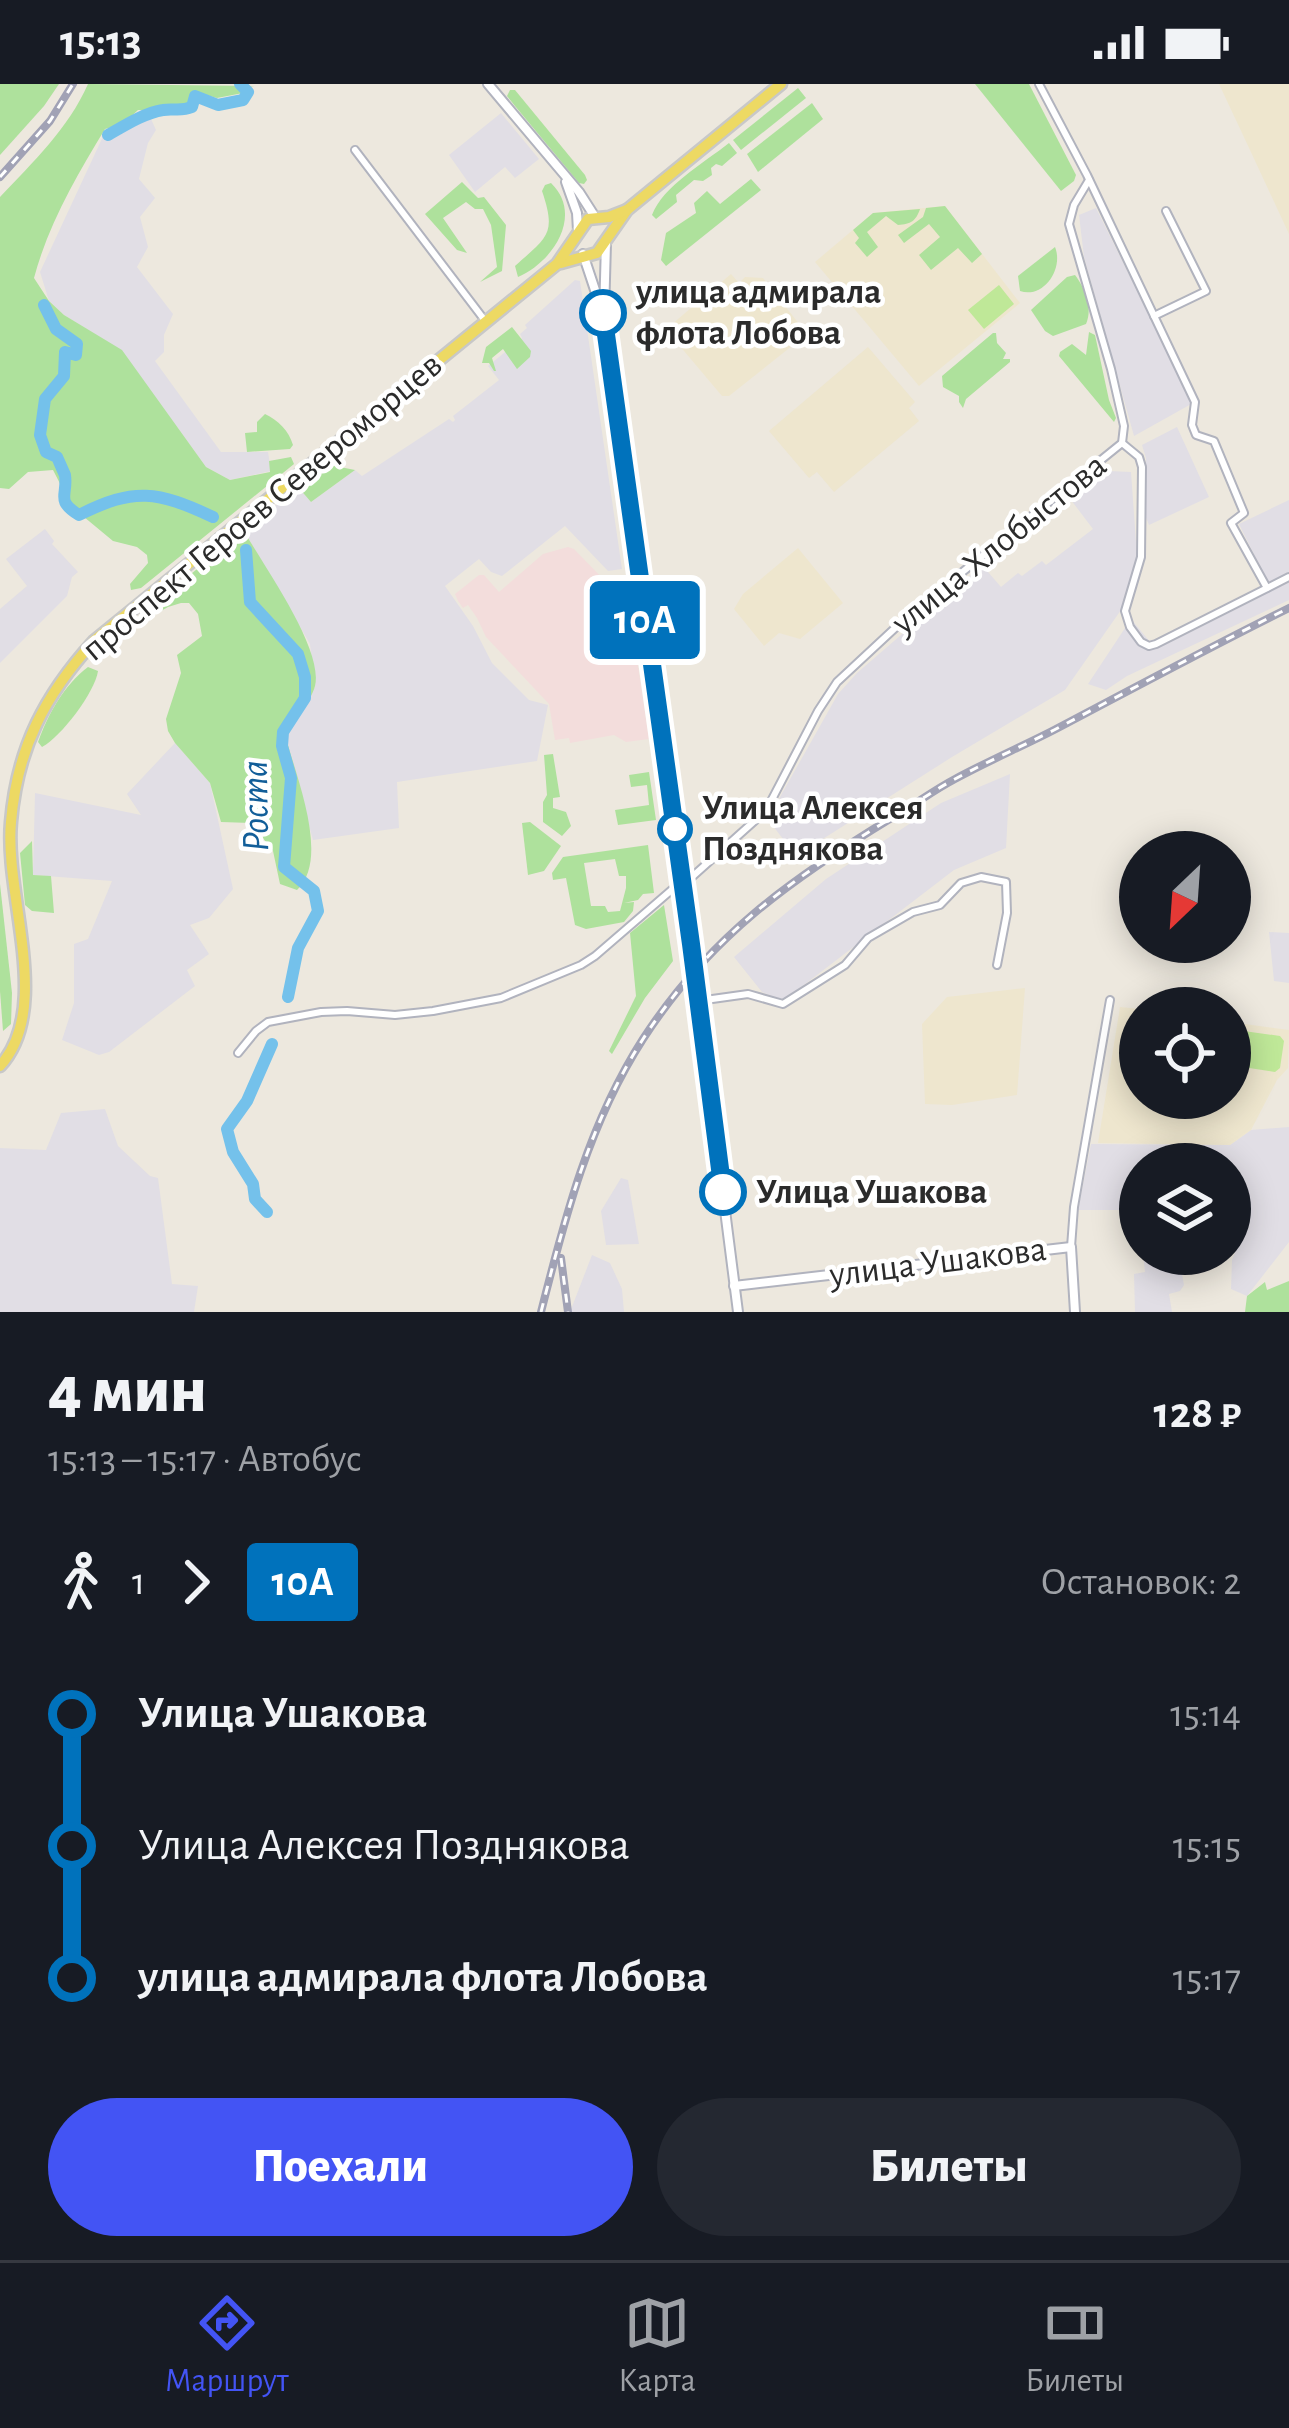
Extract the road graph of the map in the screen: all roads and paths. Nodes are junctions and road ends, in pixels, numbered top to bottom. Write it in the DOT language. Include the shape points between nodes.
graph roads {
  1 [pos="488,84"];
  2 [pos="782,84"];
  3 [pos="1039,84"];
  4 [pos="355,150"];
  5 [pos="563,176"];
  6 [pos="1088,180"];
  7 [pos="627,210"];
  8 [pos="1166,211"];
  9 [pos="597,218"];
  10 [pos="577,236"];
  11 [pos="608,239"];
  12 [pos="585,255"];
  13 [pos="557,264"];
  14 [pos="604,316"];
  15 [pos="1154,316"];
  16 [pos="486,322"];
  17 [pos="1122,443"];
  18 [pos="1289,577"];
  19 [pos="1267,588"];
  20 [pos="683,885"];
  21 [pos="997,965"];
  22 [pos="698,1000"];
  23 [pos="1110,1000"];
  24 [pos="238,1053"];
  25 [pos="0,1066"];
  26 [pos="1071,1246"];
  27 [pos="734,1286"];
  28 [pos="738,1312"];
  29 [pos="1075,1312"];
  1 -- 5 [label="street"];
  2 -- 7 [label="main road, проспект Героев Североморцев"];
  3 -- 6 [label="street"];
  4 -- 16 [label="street"];
  5 -- 9 [label="street"];
  5 -- 10 [label="street"];
  6 -- 15 [label="street"];
  6 -- 17 [label="street, улица Хлобыстова" via="1069,224 1111,369"];
  7 -- 9 [label="main road, проспект Героев Североморцев"];
  7 -- 11 [label="main road, проспект Героев Североморцев"];
  8 -- 15 [label="street" via="1205,291"];
  9 -- 10 [label="main road, проспект Героев Североморцев"];
  9 -- 11 [label="main road" via="608,226"];
  10 -- 12 [label="main road"];
  10 -- 13 [label="main road, проспект Героев Североморцев"];
  11 -- 12 [label="main road, проспект Героев Североморцев"];
  11 -- 14 [label="street"];
  12 -- 13 [label="main road, проспект Героев Североморцев"];
  12 -- 14 [label="street"];
  13 -- 16 [label="main road, проспект Героев Североморцев"];
  14 -- 20 [label="street"];
  15 -- 19 [label="street" via="1196,402 1196,434 1214,441 1244,513 1231,523"];
  16 -- 25 [label="main road, проспект Героев Североморцев" via="94,641 50,696 30,736 10,821 25,993 17,1043"];
  17 -- 19 [label="street" via="1142,467 1142,557 1126,611 1141,642 1156,644"];
  17 -- 20 [label="street, улица Хлобыстова" via="837,682 769,805"];
  18 -- 19 [label="street"];
  20 -- 22 [label="street"];
  20 -- 24 [label="street" via="581,964 501,998 395,1015 321,1012 268,1022"];
  21 -- 22 [label="street" via="1006,882 981,877 868,938 845,965 782,1004 748,994"];
  22 -- 27 [label="street"];
  23 -- 26 [label="street"];
  26 -- 27 [label="street, улица Ушакова"];
  26 -- 29 [label="street"];
  27 -- 28 [label="street"];
}
